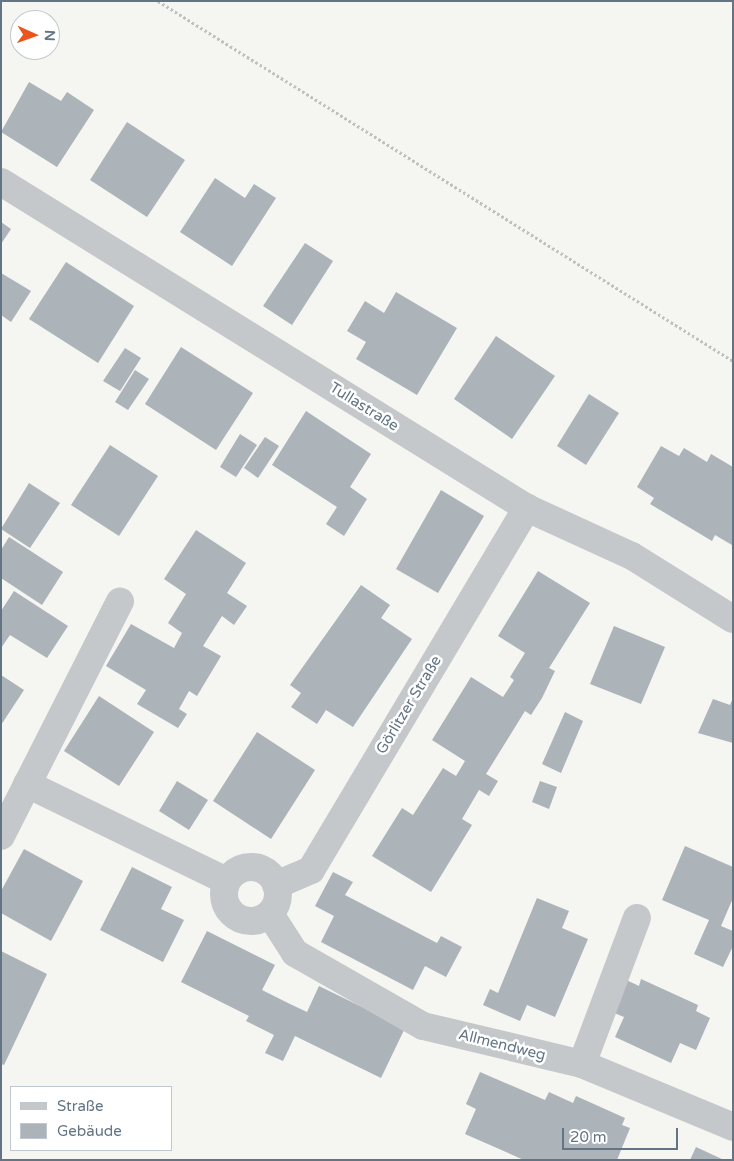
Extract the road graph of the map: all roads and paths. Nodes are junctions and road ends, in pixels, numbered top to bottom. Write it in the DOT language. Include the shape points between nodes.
graph roads {
  1 [pos="158,1"];
  2 [pos="1,182"];
  3 [pos="733,361"];
  4 [pos="527,508"];
  5 [pos="120,601"];
  6 [pos="733,619"];
  7 [pos="27,784"];
  8 [pos="1,836"];
  9 [pos="228,881"];
  10 [pos="276,885"];
  11 [pos="270,914"];
  12 [pos="637,918"];
  13 [pos="582,1064"];
  14 [pos="733,1127"];
  1 -- 3 [label="path"];
  2 -- 4 [label="street, Tullastraße"];
  4 -- 6 [label="street, Tullastraße" via="632,556"];
  4 -- 10 [label="street, Görlitzer Straße" via="310,870"];
  5 -- 7 [label="street"];
  7 -- 8 [label="street"];
  7 -- 9 [label="street"];
  9 -- 10 [label="street" via="238,870 253,867 268,873"];
  9 -- 11 [label="street" via="224,896 229,911 249,921"];
  10 -- 11 [label="street" via="278,900"];
  11 -- 13 [label="street, Allmendweg" via="295,953 423,1026"];
  12 -- 13 [label="street"];
  13 -- 14 [label="street, Allmendweg"];
}
